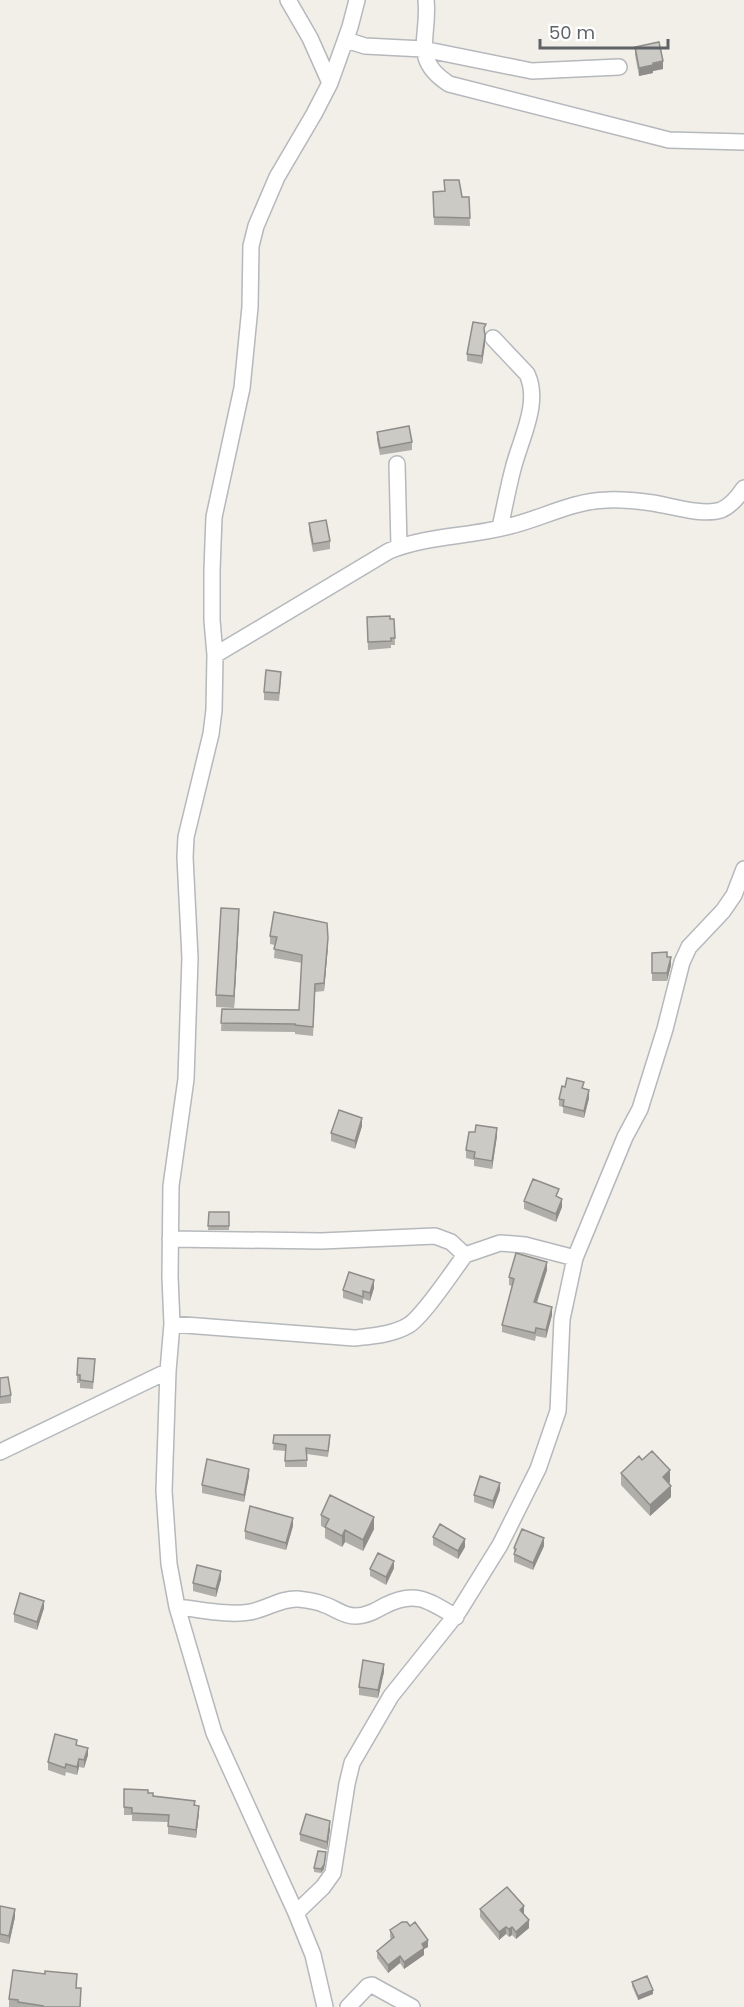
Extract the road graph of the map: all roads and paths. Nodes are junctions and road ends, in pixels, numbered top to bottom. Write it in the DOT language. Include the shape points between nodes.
graph roads {
  1 [pos="288,0"];
  2 [pos="357,0"];
  3 [pos="426,0"];
  4 [pos="346,40"];
  5 [pos="423,49"];
  6 [pos="619,67"];
  7 [pos="330,83"];
  8 [pos="744,142"];
  9 [pos="493,338"];
  10 [pos="397,464"];
  11 [pos="744,488"];
  12 [pos="500,528"];
  13 [pos="399,546"];
  14 [pos="215,655"];
  15 [pos="744,869"];
  16 [pos="170,1239"];
  17 [pos="465,1255"];
  18 [pos="575,1258"];
  19 [pos="172,1324"];
  20 [pos="168,1371"];
  21 [pos="0,1452"];
  22 [pos="177,1607"];
  23 [pos="456,1617"];
  24 [pos="296,1913"];
  25 [pos="325,2007"];
  26 [pos="348,2007"];
  27 [pos="412,2007"];
  1 -- 7 [label="street"];
  2 -- 4 [label="street"];
  3 -- 5 [label="street"];
  4 -- 5 [label="street" via="365,46"];
  4 -- 7 [label="street"];
  5 -- 6 [label="street" via="532,71"];
  5 -- 8 [label="street" via="429,65 449,84 669,140"];
  7 -- 14 [label="street" via="277,177 251,246 242,388 214,517"];
  9 -- 12 [label="street" via="527,374 531,391"];
  10 -- 13 [label="street"];
  11 -- 12 [label="street" via="728,506 709,512 608,500 574,504"];
  12 -- 13 [label="street"];
  13 -- 14 [label="street"];
  14 -- 16 [label="street" via="211,734 186,837 186,1079 171,1186"];
  15 -- 18 [label="street" via="734,895 689,947 681,962 665,1029 639,1109"];
  16 -- 17 [label="street" via="321,1241 435,1236 451,1242"];
  16 -- 19 [label="street"];
  17 -- 18 [label="street" via="500,1243"];
  17 -- 19 [label="street" via="409,1324 381,1336 354,1338"];
  18 -- 23 [label="street" via="562,1319 558,1411 538,1469 500,1545"];
  19 -- 20 [label="street"];
  20 -- 21 [label="street"];
  20 -- 22 [label="street" via="164,1491 169,1564"];
  22 -- 23 [label="street" via="249,1612 296,1599 314,1601 346,1615 362,1616 411,1597"];
  22 -- 24 [label="street" via="214,1733"];
  23 -- 24 [label="street" via="391,1696 352,1763 333,1873"];
  24 -- 25 [label="street" via="313,1955"];
  26 -- 27 [label="street" via="372,1985"];
}
